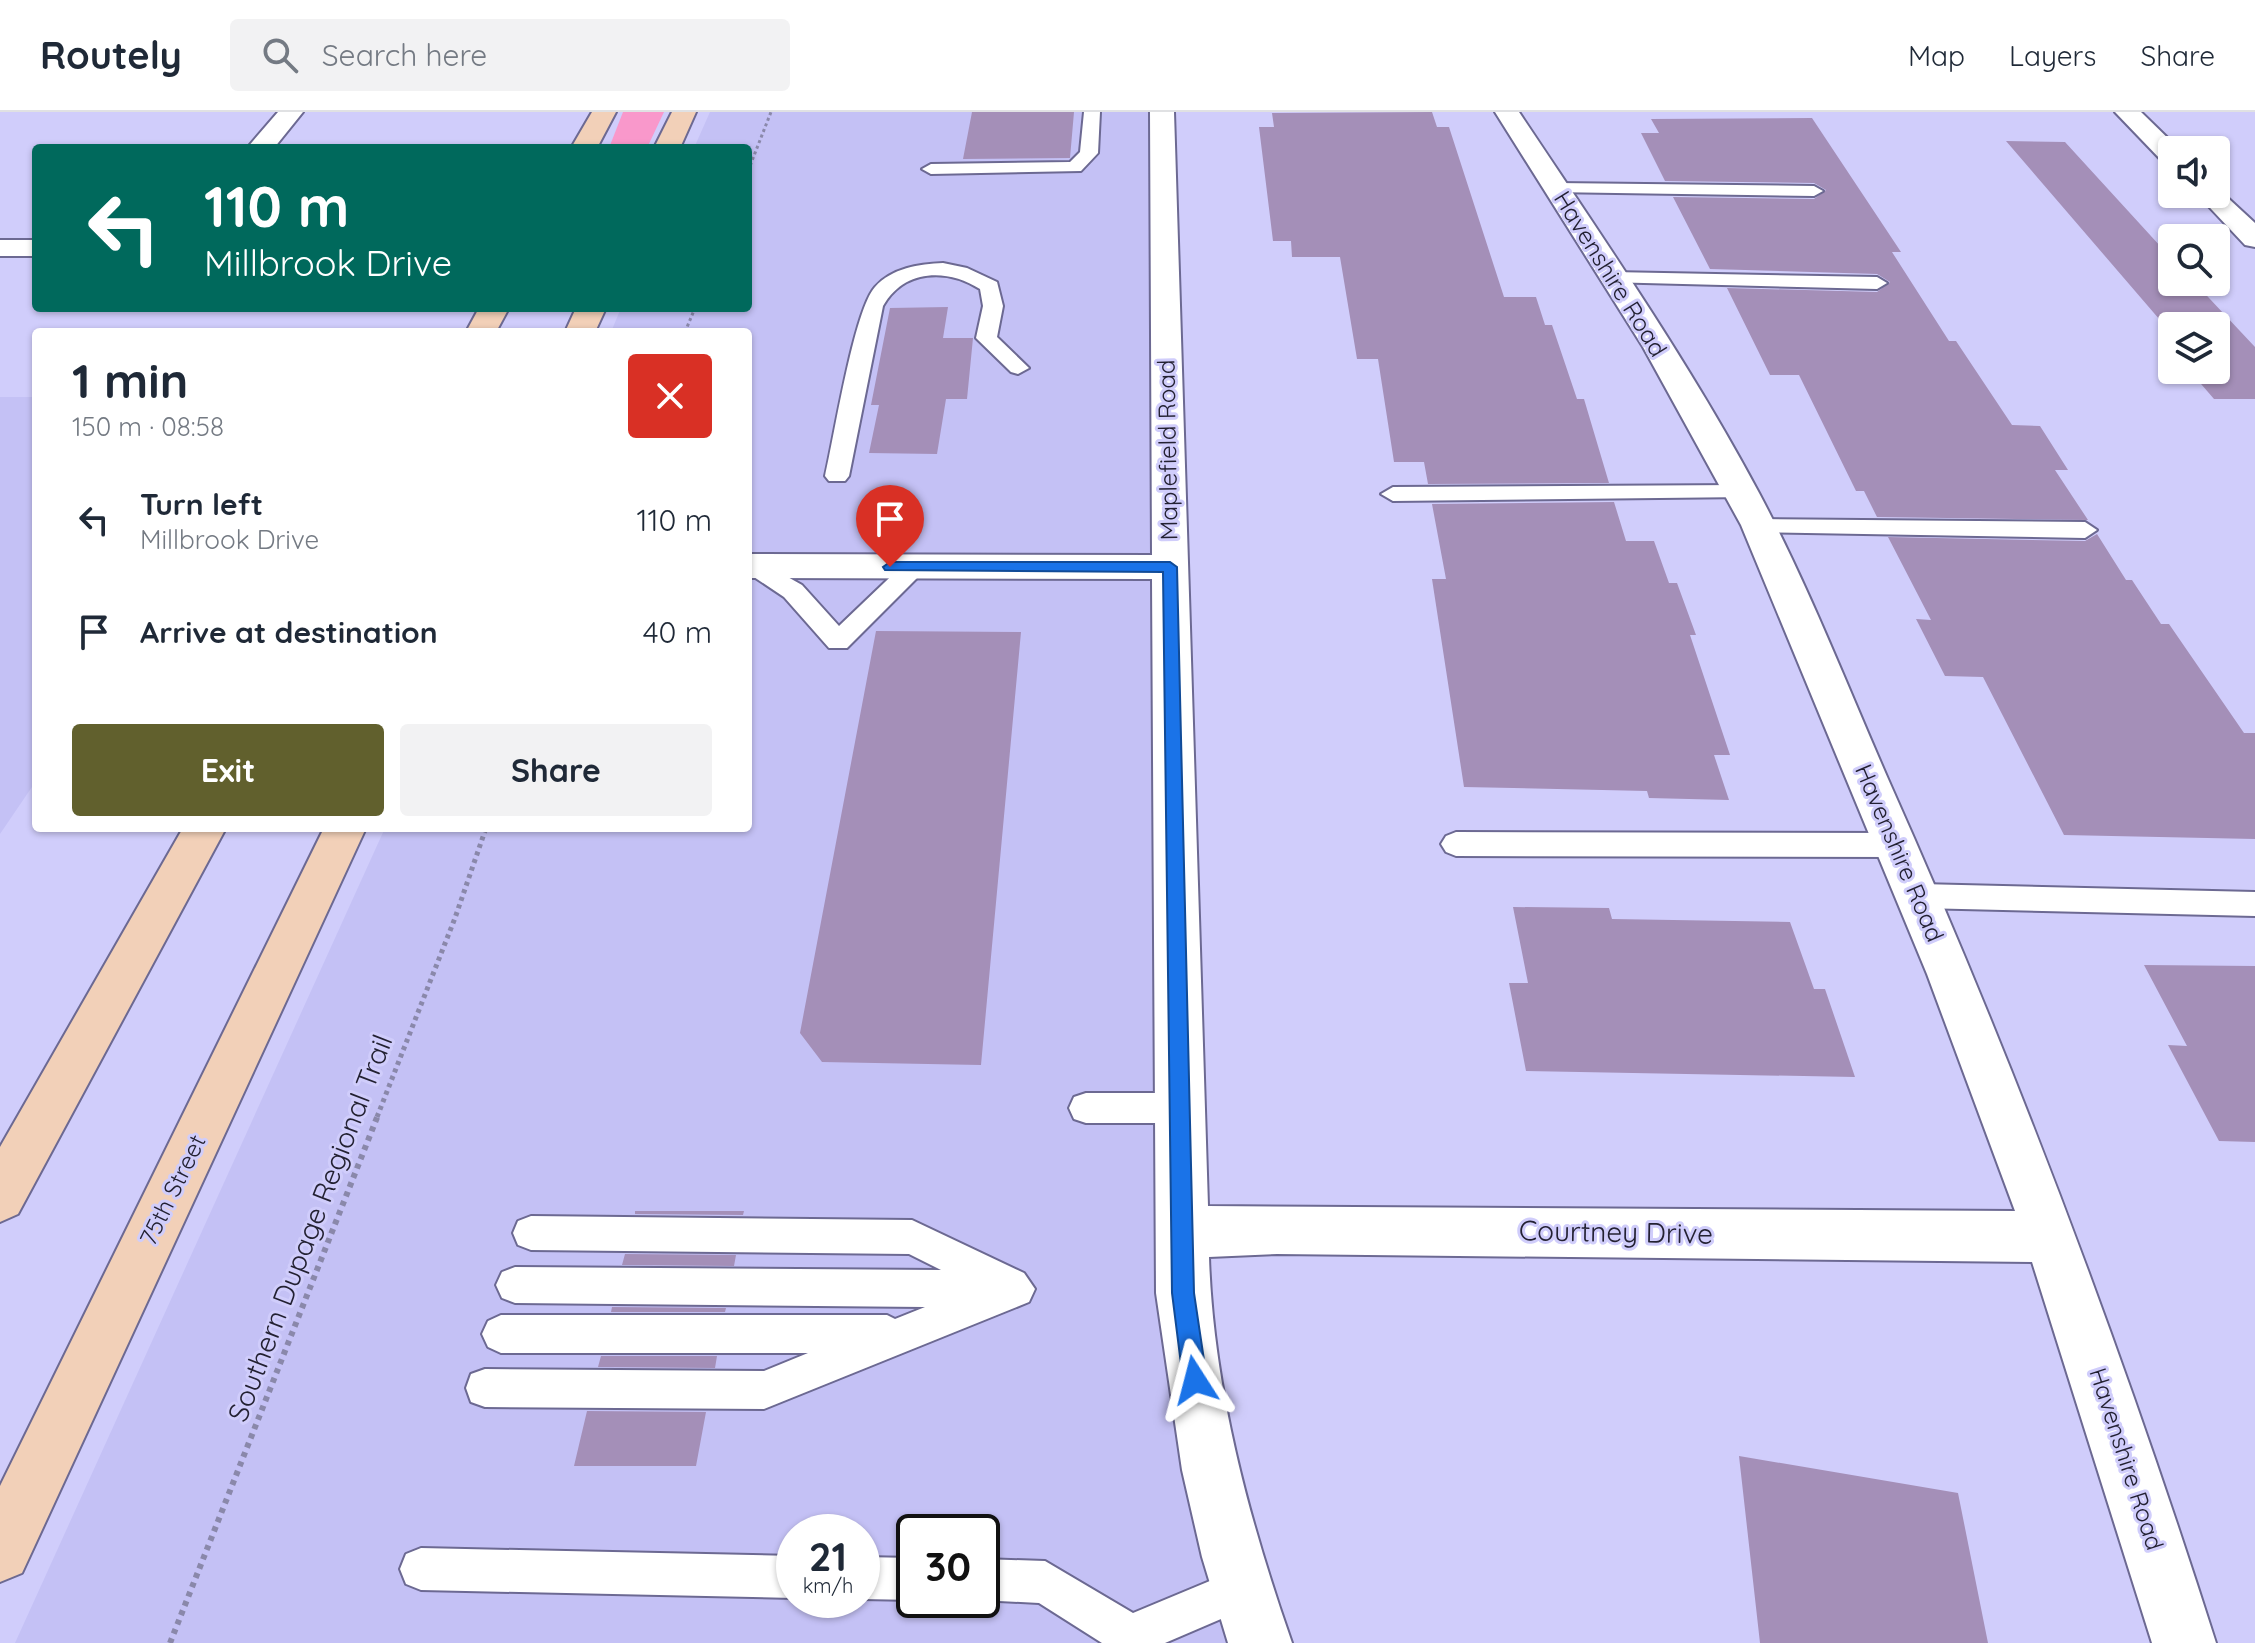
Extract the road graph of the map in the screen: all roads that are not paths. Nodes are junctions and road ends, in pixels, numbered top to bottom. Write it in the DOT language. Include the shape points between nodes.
graph roads {
  1 [pos="291,112"];
  2 [pos="604,112"];
  3 [pos="684,112"];
  4 [pos="1092,112"];
  5 [pos="1162,112"];
  6 [pos="1507,112"];
  7 [pos="2127,112"];
  8 [pos="2158,143"];
  9 [pos="263,144"];
  10 [pos="586,144"];
  11 [pos="669,144"];
  12 [pos="931,169"];
  13 [pos="1556,188"];
  14 [pos="1814,191"];
  15 [pos="2224,208"];
  16 [pos="2255,239"];
  17 [pos="0,248"];
  18 [pos="32,248"];
  19 [pos="1612,278"];
  20 [pos="1877,283"];
  21 [pos="1018,368"];
  22 [pos="837,476"];
  23 [pos="1393,494"];
  24 [pos="1750,509"];
  25 [pos="2085,530"];
  26 [pos="752,566"];
  27 [pos="752,567"];
  28 [pos="916,567"];
  29 [pos="1170,567"];
  30 [pos="203,832"];
  31 [pos="343,832"];
  32 [pos="1456,844"];
  33 [pos="1897,845"];
  34 [pos="1920,896"];
  35 [pos="2255,904"];
  36 [pos="1086,1108"];
  37 [pos="1179,1108"];
  38 [pos="0,1197"];
  39 [pos="1182,1232"];
  40 [pos="531,1233"];
  41 [pos="2051,1237"];
  42 [pos="515,1285"];
  43 [pos="1016,1289"];
  44 [pos="501,1334"];
  45 [pos="905,1334"];
  46 [pos="485,1388"];
  47 [pos="0,1551"];
  48 [pos="421,1569"];
  49 [pos="776,1577"];
  50 [pos="1000,1581"];
  51 [pos="1241,1589"];
  52 [pos="1260,1643"];
  53 [pos="2184,1643"];
  1 -- 9 [label="street"];
  2 -- 10 [label="main road"];
  3 -- 11 [label="main road"];
  4 -- 12 [label="lane" via="1089,153 1075,167"];
  5 -- 29 [label="street, Maplefield Road"];
  6 -- 13 [label="street, Havenshire Road"];
  7 -- 8 [label="street"];
  13 -- 14 [label="lane"];
  13 -- 19 [label="street, Havenshire Road"];
  15 -- 16 [label="street"];
  17 -- 18 [label="street"];
  19 -- 20 [label="lane"];
  19 -- 24 [label="street, Havenshire Road" via="1704,423"];
  21 -- 22 [label="lane" via="986,338 993,306 990,286 977,276 938,270 894,278 873,306"];
  23 -- 24 [label="lane"];
  24 -- 25 [label="lane"];
  24 -- 33 [label="street, Havenshire Road"];
  26 -- 28 [label="street"];
  27 -- 28 [label="lane" via="793,591 838,642"];
  28 -- 29 [label="street"];
  29 -- 37 [label="street, Maplefield Road"];
  30 -- 38 [label="main road"];
  31 -- 47 [label="main road, 75th Street"];
  32 -- 33 [label="lane"];
  33 -- 34 [label="street, Havenshire Road"];
  34 -- 35 [label="lane"];
  34 -- 41 [label="street, Havenshire Road"];
  36 -- 37 [label="lane"];
  37 -- 39 [label="street, Maplefield Road"];
  39 -- 41 [label="street, Courtney Drive"];
  39 -- 51 [label="street, Maplefield Road" via="1183,1293 1204,1439"];
  40 -- 43 [label="lane" via="912,1237"];
  41 -- 53 [label="street, Havenshire Road" via="2134,1476"];
  42 -- 43 [label="lane"];
  43 -- 45 [label="lane"];
  44 -- 45 [label="lane"];
  45 -- 46 [label="lane" via="764,1390"];
  48 -- 49 [label="lane"];
  50 -- 51 [label="lane" via="1045,1582 1130,1636"];
  51 -- 52 [label="street, Maplefield Road"];
}
